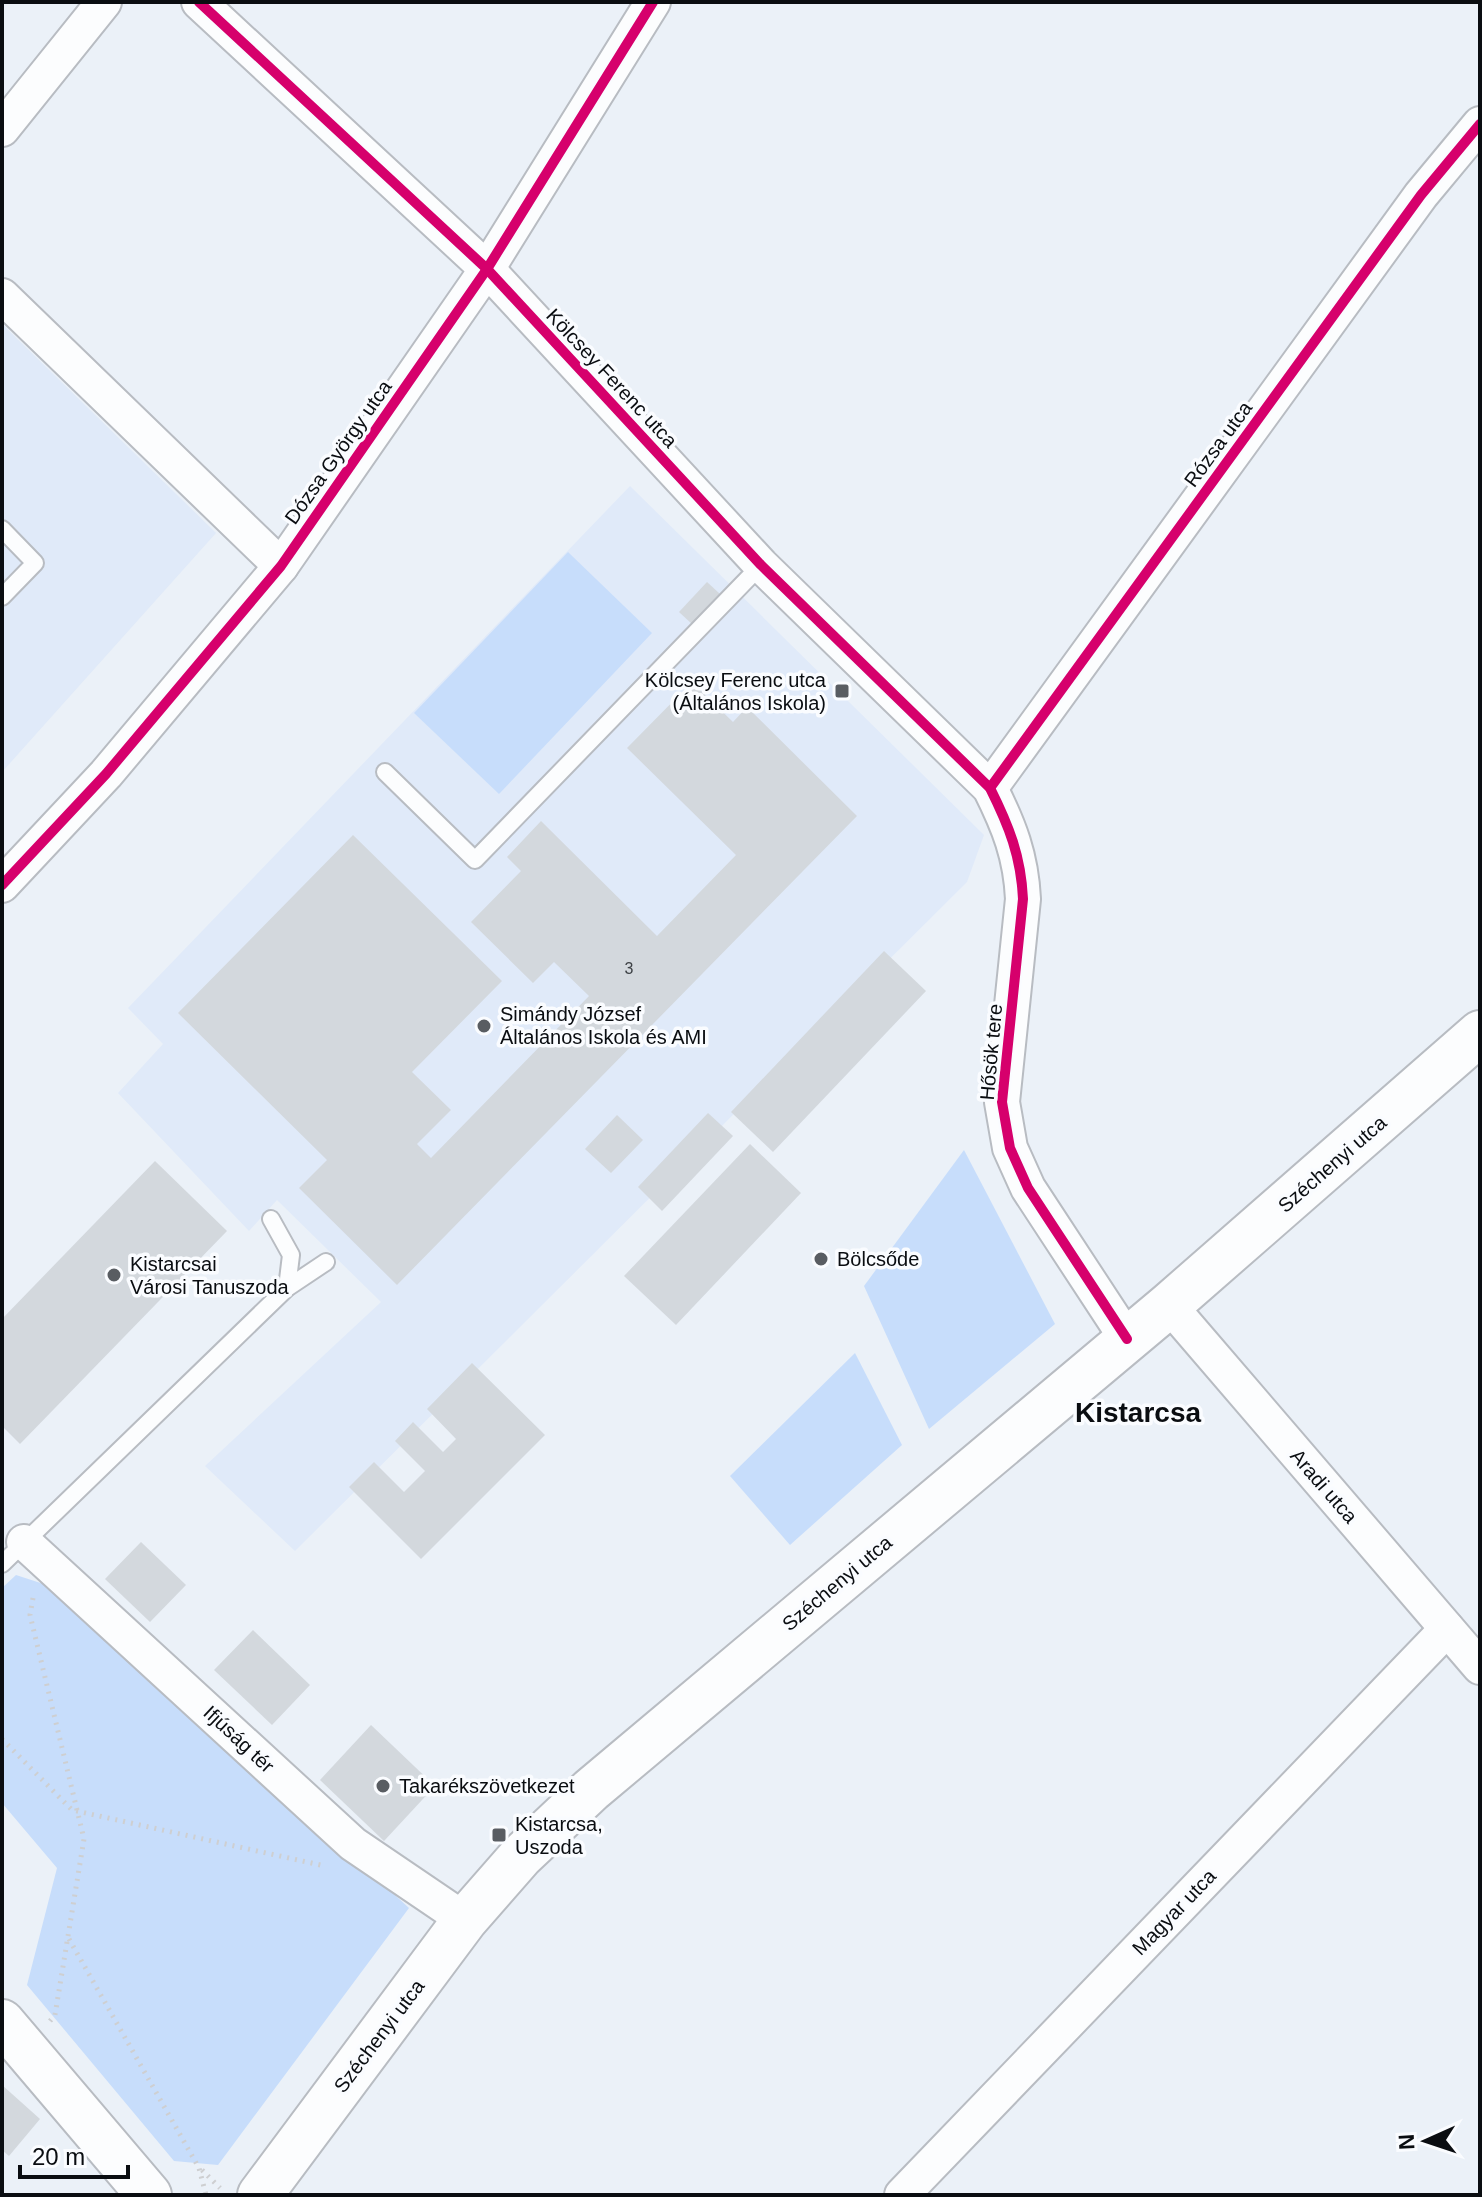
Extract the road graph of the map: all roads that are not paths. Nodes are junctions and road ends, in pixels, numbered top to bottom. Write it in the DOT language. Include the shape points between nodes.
graph roads {
  1 [pos="104,2"];
  2 [pos="199,2"];
  3 [pos="653,2"];
  4 [pos="1480,124"];
  5 [pos="2,129"];
  6 [pos="487,269"];
  7 [pos="2,296"];
  8 [pos="2,529"];
  9 [pos="761,565"];
  10 [pos="281,566"];
  11 [pos="2,597"];
  12 [pos="385,772"];
  13 [pos="990,788"];
  14 [pos="2,885"];
  15 [pos="1480,1033"];
  16 [pos="271,1219"];
  17 [pos="326,1262"];
  18 [pos="287,1288"];
  19 [pos="1169,1305"];
  20 [pos="1127,1339"];
  21 [pos="22,1554"];
  22 [pos="1447,1629"];
  23 [pos="1480,1667"];
  24 [pos="465,1920"];
  25 [pos="14,2036"];
  26 [pos="149,2195"];
  27 [pos="260,2195"];
  28 [pos="902,2195"];
  1 -- 5 [label="street"];
  2 -- 6 [label="street, Kölcsey Ferenc utca"];
  3 -- 6 [label="street, Dózsa György utca"];
  4 -- 13 [label="street, Rózsa utca" via="1421,195"];
  6 -- 9 [label="street, Kölcsey Ferenc utca"];
  6 -- 10 [label="street, Dózsa György utca"];
  7 -- 10 [label="street"];
  8 -- 11 [label="lane" via="35,563"];
  9 -- 12 [label="lane" via="475,860"];
  9 -- 13 [label="street, Kölcsey Ferenc utca"];
  10 -- 14 [label="street, Dózsa György utca" via="106,774"];
  13 -- 20 [label="street, Hősök tere" via="1013,834 1023,899 1002,1102 1010,1148 1028,1188"];
  15 -- 19 [label="main road, Széchenyi utca"];
  16 -- 18 [label="lane" via="291,1255"];
  17 -- 18 [label="lane"];
  18 -- 21 [label="lane"];
  19 -- 20 [label="main road, Széchenyi utca"];
  19 -- 22 [label="street, Aradi utca"];
  20 -- 24 [label="main road, Széchenyi utca" via="591,1790 521,1856"];
  21 -- 24 [label="street, Ifjúság tér" via="353,1844"];
  22 -- 23 [label="street, Aradi utca"];
  22 -- 28 [label="street, Magyar utca"];
  24 -- 27 [label="main road, Széchenyi utca"];
  25 -- 26 [label="main road"];
}
